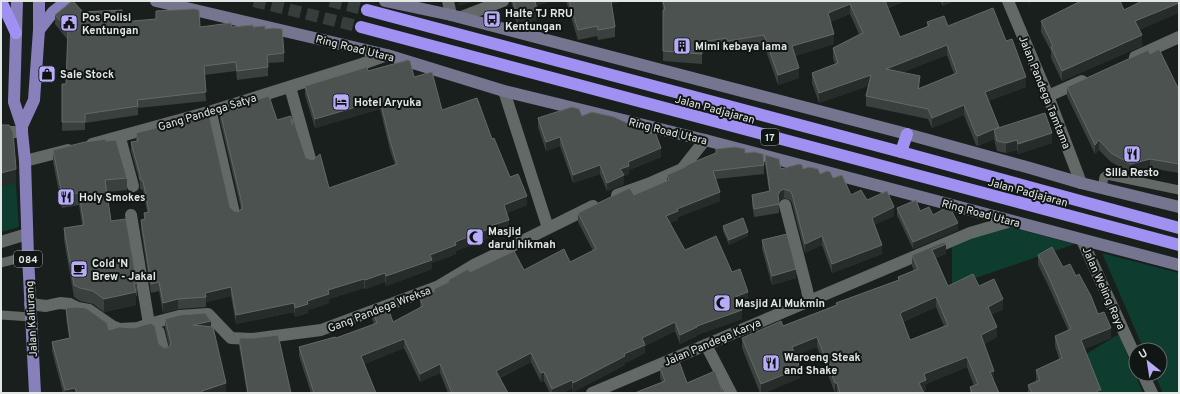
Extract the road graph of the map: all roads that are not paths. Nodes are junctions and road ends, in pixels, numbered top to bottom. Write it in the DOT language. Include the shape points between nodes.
graph roads {
  1 [pos="1,1"];
  2 [pos="17,1"];
  3 [pos="39,1"];
  4 [pos="66,1"];
  5 [pos="156,1"];
  6 [pos="385,1"];
  7 [pos="448,1"];
  8 [pos="503,1"];
  9 [pos="1008,1"];
  10 [pos="367,10"];
  11 [pos="456,16"];
  12 [pos="361,27"];
  13 [pos="39,30"];
  14 [pos="16,33"];
  15 [pos="1179,37"];
  16 [pos="387,55"];
  17 [pos="1123,62"];
  18 [pos="1096,74"];
  19 [pos="290,87"];
  20 [pos="504,91"];
  21 [pos="1048,96"];
  22 [pos="212,111"];
  23 [pos="22,129"];
  24 [pos="1,132"];
  25 [pos="907,134"];
  26 [pos="120,138"];
  27 [pos="705,140"];
  28 [pos="901,152"];
  29 [pos="24,161"];
  30 [pos="311,162"];
  31 [pos="1081,183"];
  32 [pos="133,186"];
  33 [pos="1102,188"];
  34 [pos="1179,190"];
  35 [pos="785,205"];
  36 [pos="1179,207"];
  37 [pos="131,215"];
  38 [pos="236,215"];
  39 [pos="1011,221"];
  40 [pos="548,228"];
  41 [pos="1179,228"];
  42 [pos="27,234"];
  43 [pos="1082,240"];
  44 [pos="1,242"];
  45 [pos="1179,245"];
  46 [pos="28,256"];
  47 [pos="1,263"];
  48 [pos="1179,265"];
  49 [pos="809,301"];
  50 [pos="30,304"];
  51 [pos="1,315"];
  52 [pos="31,317"];
  53 [pos="150,324"];
  54 [pos="1129,342"];
  55 [pos="706,345"];
  56 [pos="165,351"];
  57 [pos="1147,382"];
  58 [pos="35,393"];
  59 [pos="592,393"];
  60 [pos="731,393"];
  61 [pos="1152,393"];
  1 -- 14 [label="highway"];
  2 -- 14 [label="main road, Jalan Kaliurang / 084"];
  3 -- 13 [label="main road, Jalan Kaliurang / 084"];
  4 -- 13 [label="main road" via="53,12"];
  5 -- 16 [label="street, Ring Road Utara"];
  6 -- 11 [label="street"];
  7 -- 11 [label="street"];
  8 -- 11 [label="street"];
  9 -- 21 [label="street, Jalan Pandega Tamtama"];
  10 -- 28 [label="highway, Jalan Padjajaran / 17"];
  11 -- 25 [label="street"];
  12 -- 45 [label="highway, Jalan Padjajaran / 17"];
  13 -- 23 [label="main road, Jalan Kaliurang / 084" via="34,100"];
  14 -- 23 [label="main road, Jalan Kaliurang / 084" via="14,102"];
  15 -- 17 [label="street"];
  16 -- 19 [label="street, Gang Pandega Satya"];
  16 -- 20 [label="street, Ring Road Utara"];
  18 -- 21 [label="street"];
  19 -- 22 [label="street, Gang Pandega Satya"];
  19 -- 30 [label="street"];
  20 -- 27 [label="street, Ring Road Utara"];
  20 -- 40 [label="street"];
  21 -- 31 [label="street, Jalan Pandega Tamtama"];
  22 -- 26 [label="street, Gang Pandega Satya"];
  22 -- 38 [label="lane"];
  23 -- 24 [label="street"];
  23 -- 29 [label="main road, Jalan Kaliurang / 084"];
  25 -- 28 [label="highway"];
  25 -- 31 [label="street"];
  26 -- 29 [label="street, Gang Pandega Satya"];
  26 -- 32 [label="street"];
  27 -- 39 [label="street, Ring Road Utara"];
  27 -- 40 [label="street, Gang Pandega Wreksa" via="682,169 622,192"];
  28 -- 41 [label="highway, Jalan Padjajaran / 17"];
  29 -- 42 [label="main road, Jalan Kaliurang / 084"];
  31 -- 33 [label="street"];
  33 -- 34 [label="lane" via="1104,177 1107,175"];
  33 -- 36 [label="street"];
  35 -- 49 [label="street"];
  37 -- 53 [label="street"];
  39 -- 43 [label="street, Ring Road Utara"];
  39 -- 49 [label="street, Jalan Pandega Karya" via="970,233"];
  40 -- 53 [label="street, Gang Pandega Wreksa" via="474,265 439,286 321,330 252,339 231,338 208,314 179,316"];
  42 -- 44 [label="street"];
  42 -- 46 [label="main road, Jalan Kaliurang / 084"];
  43 -- 48 [label="street, Ring Road Utara"];
  43 -- 54 [label="street, Jalan Weling Raya"];
  46 -- 47 [label="lane"];
  46 -- 50 [label="main road, Jalan Kaliurang / 084"];
  49 -- 55 [label="street, Jalan Pandega Karya"];
  50 -- 52 [label="main road, Jalan Kaliurang / 084"];
  50 -- 53 [label="street, Gang Pandega Wreksa" via="70,304 89,310 120,329"];
  51 -- 52 [label="lane"];
  52 -- 58 [label="main road, Jalan Kaliurang / 084"];
  53 -- 56 [label="lane" via="160,331"];
  55 -- 59 [label="street, Jalan Pandega Karya"];
  55 -- 60 [label="street"];
  57 -- 61 [label="street"];
}
